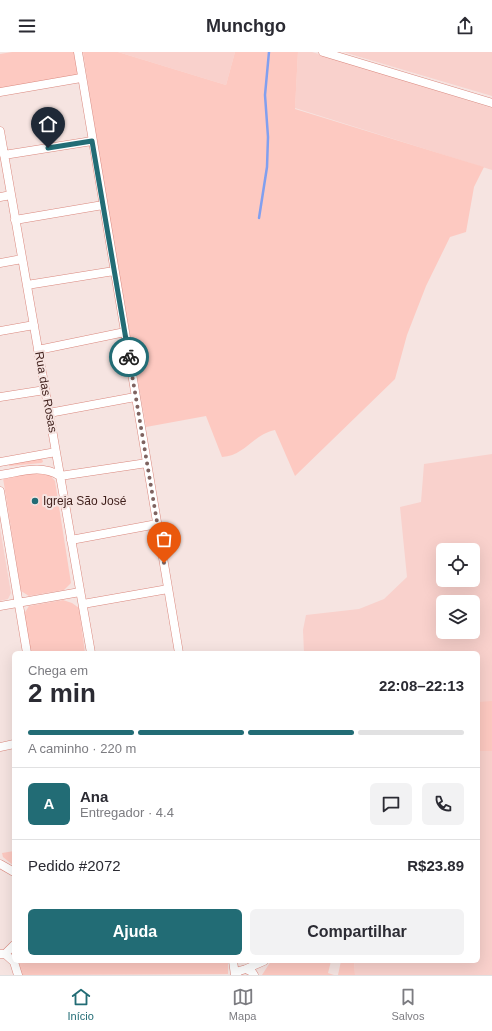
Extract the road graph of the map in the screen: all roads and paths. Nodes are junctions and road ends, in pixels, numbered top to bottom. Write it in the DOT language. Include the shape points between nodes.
graph roads {
  1 [pos="78,52"];
  2 [pos="323,52"];
  3 [pos="81,78"];
  4 [pos="0,92"];
  5 [pos="492,103"];
  6 [pos="0,131"];
  7 [pos="92,141"];
  8 [pos="4,155"];
  9 [pos="11,195"];
  10 [pos="0,197"];
  11 [pos="103,205"];
  12 [pos="15,220"];
  13 [pos="22,259"];
  14 [pos="0,263"];
  15 [pos="114,271"];
  16 [pos="27,285"];
  17 [pos="34,325"];
  18 [pos="0,331"];
  19 [pos="125,332"];
  20 [pos="38,350"];
  21 [pos="45,390"];
  22 [pos="0,397"];
  23 [pos="136,397"];
  24 [pos="49,413"];
  25 [pos="56,452"];
  26 [pos="0,462"];
  27 [pos="147,463"];
  28 [pos="0,475"];
  29 [pos="60,476"];
  30 [pos="0,492"];
  31 [pos="157,524"];
  32 [pos="71,540"];
  33 [pos="168,589"];
  34 [pos="80,592"];
  35 [pos="19,603"];
  36 [pos="82,604"];
  37 [pos="0,606"];
  38 [pos="27,651"];
  39 [pos="91,651"];
  40 [pos="177,651"];
  41 [pos="12,744"];
  42 [pos="0,747"];
  43 [pos="0,864"];
  44 [pos="12,871"];
  45 [pos="12,946"];
  46 [pos="2,954"];
  47 [pos="12,961"];
  48 [pos="14,963"];
  49 [pos="234,963"];
  50 [pos="260,963"];
  51 [pos="263,963"];
  52 [pos="239,973"];
  53 [pos="18,975"];
  54 [pos="255,975"];
  1 -- 3 [label="street"];
  2 -- 5 [label="street"];
  3 -- 4 [label="street"];
  3 -- 7 [label="street"];
  6 -- 8 [label="street, Rua das Rosas"];
  7 -- 8 [label="street"];
  7 -- 11 [label="street"];
  8 -- 9 [label="street, Rua das Rosas"];
  9 -- 10 [label="street"];
  9 -- 12 [label="street, Rua das Rosas"];
  11 -- 12 [label="street"];
  11 -- 15 [label="street"];
  12 -- 13 [label="street, Rua das Rosas"];
  13 -- 14 [label="street"];
  13 -- 16 [label="street, Rua das Rosas"];
  15 -- 16 [label="street"];
  15 -- 19 [label="street"];
  16 -- 17 [label="street, Rua das Rosas"];
  17 -- 18 [label="street"];
  17 -- 20 [label="street, Rua das Rosas"];
  19 -- 20 [label="street"];
  19 -- 23 [label="street"];
  20 -- 21 [label="street, Rua das Rosas"];
  21 -- 22 [label="street"];
  21 -- 24 [label="street, Rua das Rosas"];
  23 -- 24 [label="street"];
  23 -- 27 [label="street"];
  24 -- 25 [label="street, Rua das Rosas"];
  25 -- 26 [label="street"];
  25 -- 29 [label="street, Rua das Rosas"];
  27 -- 29 [label="street"];
  27 -- 31 [label="street"];
  28 -- 29 [label="street" via="41,469 50,470"];
  29 -- 32 [label="street, Rua das Rosas"];
  30 -- 35 [label="street"];
  31 -- 32 [label="street"];
  31 -- 33 [label="street"];
  32 -- 34 [label="street, Rua das Rosas"];
  33 -- 36 [label="street"];
  33 -- 40 [label="street"];
  34 -- 35 [label="street"];
  34 -- 36 [label="street, Rua das Rosas"];
  35 -- 37 [label="street"];
  35 -- 38 [label="street"];
  36 -- 39 [label="street, Rua das Rosas"];
  41 -- 42 [label="street"];
  43 -- 44 [label="street"];
  45 -- 46 [label="street"];
  46 -- 47 [label="street"];
  48 -- 53 [label="street"];
  49 -- 52 [label="street"];
  50 -- 52 [label="street"];
  51 -- 54 [label="street"];
  52 -- 54 [label="street" via="252,972"];
}
